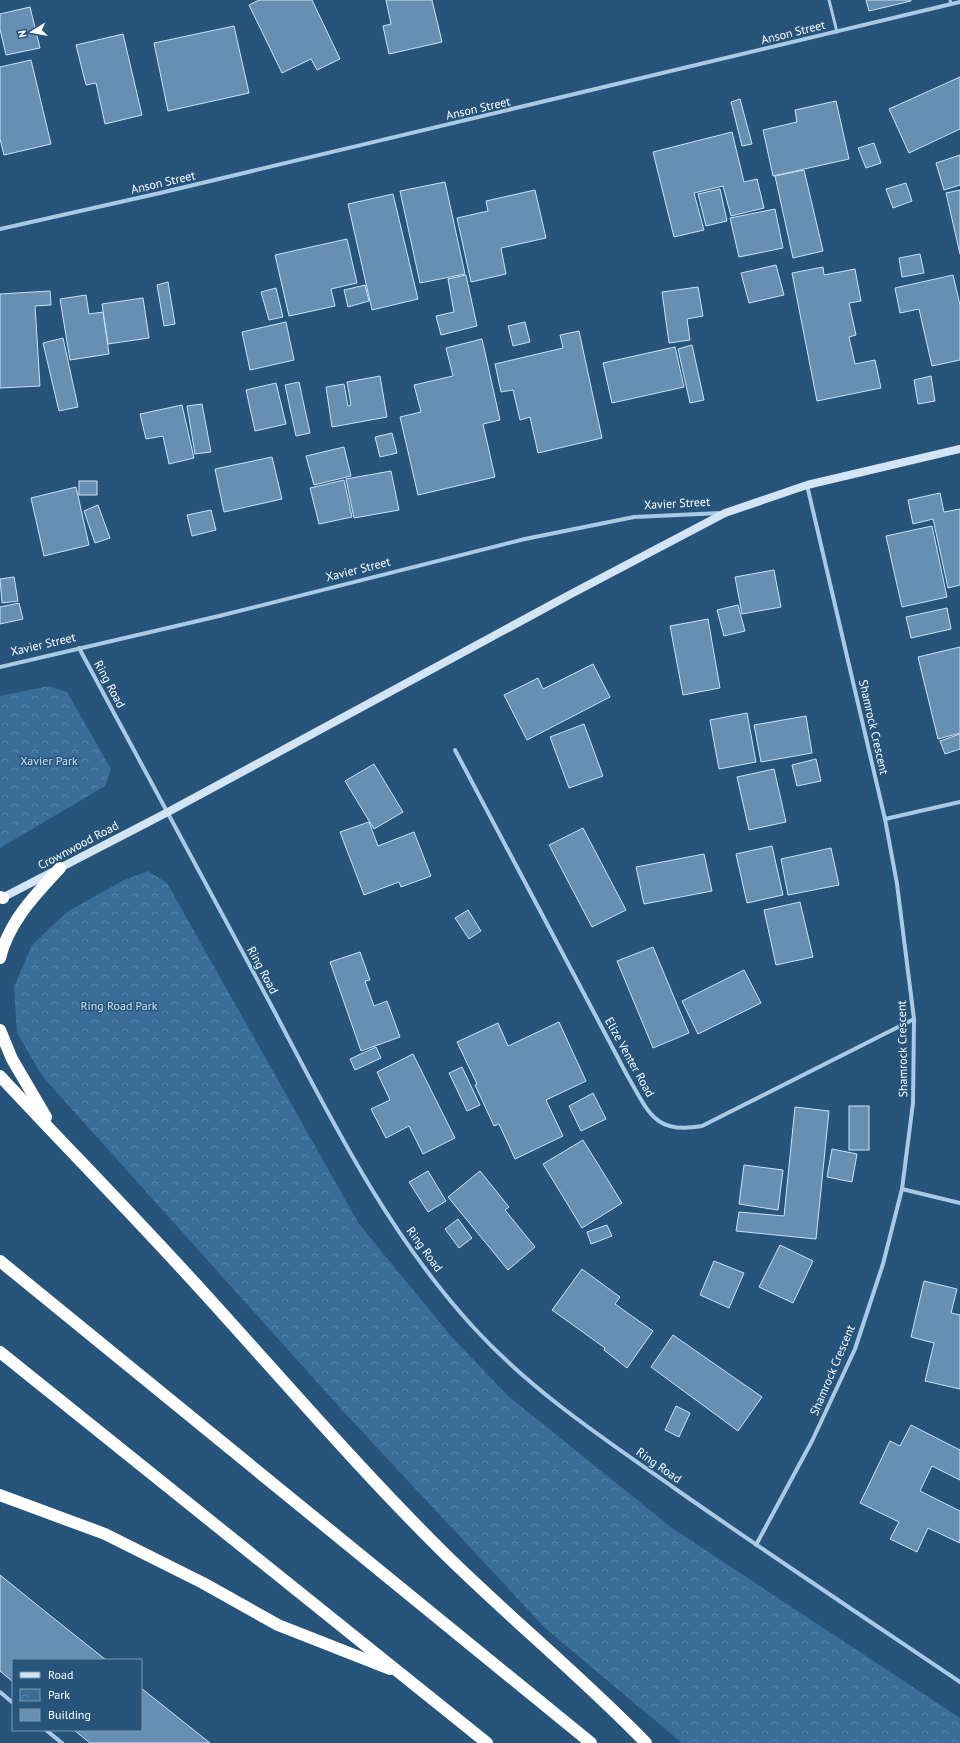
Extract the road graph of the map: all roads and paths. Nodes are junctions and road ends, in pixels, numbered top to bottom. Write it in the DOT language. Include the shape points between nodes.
graph roads {
  1 [pos="829,0"];
  2 [pos="950,2"];
  3 [pos="960,2"];
  4 [pos="837,32"];
  5 [pos="0,228"];
  6 [pos="960,449"];
  7 [pos="807,485"];
  8 [pos="725,513"];
  9 [pos="79,648"];
  10 [pos="0,667"];
  11 [pos="455,750"];
  12 [pos="960,802"];
  13 [pos="168,812"];
  14 [pos="885,819"];
  15 [pos="60,868"];
  16 [pos="1,898"];
  17 [pos="0,958"];
  18 [pos="914,1019"];
  19 [pos="0,1030"];
  20 [pos="0,1076"];
  21 [pos="56,1136"];
  22 [pos="902,1189"];
  23 [pos="960,1203"];
  24 [pos="0,1261"];
  25 [pos="0,1352"];
  26 [pos="0,1495"];
  27 [pos="756,1545"];
  28 [pos="402,1674"];
  29 [pos="960,1682"];
  30 [pos="0,1692"];
  31 [pos="12,1702"];
  32 [pos="47,1731"];
  33 [pos="62,1743"];
  34 [pos="487,1743"];
  35 [pos="591,1743"];
  36 [pos="646,1743"];
  1 -- 4 [label="lane"];
  2 -- 3 [label="street, Anson Street"];
  2 -- 4 [label="street, Anson Street"];
  4 -- 5 [label="street, Anson Street" via="168,191"];
  6 -- 7 [label="main road, Xavier Street"];
  7 -- 8 [label="main road, Xavier Street"];
  7 -- 14 [label="street, Shamrock Crescent"];
  8 -- 9 [label="street, Xavier Street" via="634,517 525,539 219,616"];
  8 -- 13 [label="main road, Xavier Street"];
  9 -- 10 [label="street, Xavier Street"];
  9 -- 13 [label="street, Ring Road"];
  11 -- 18 [label="street, Elize Venter Road" via="627,1075 647,1110 658,1121 678,1129 702,1126"];
  12 -- 14 [label="street"];
  13 -- 15 [label="main road, Crownwood Road"];
  13 -- 27 [label="street, Ring Road" via="326,1110 374,1192 408,1244 445,1293 504,1359 542,1393"];
  14 -- 18 [label="street, Shamrock Crescent" via="897,884"];
  15 -- 16 [label="main road, Crownwood Road"];
  15 -- 17 [label="highway" via="34,897 10,930"];
  18 -- 22 [label="street, Shamrock Crescent" via="913,1103"];
  19 -- 21 [label="highway" via="12,1059"];
  20 -- 21 [label="highway"];
  21 -- 36 [label="highway" via="203,1292 346,1451 445,1554"];
  22 -- 23 [label="street"];
  22 -- 27 [label="street, Shamrock Crescent" via="883,1264 855,1349 812,1441"];
  24 -- 35 [label="highway"];
  25 -- 28 [label="highway"];
  26 -- 28 [label="highway" via="105,1534 278,1624"];
  27 -- 29 [label="street, Ring Road"];
  28 -- 34 [label="highway"];
  30 -- 31 [label="street"];
  32 -- 33 [label="street"];
}
